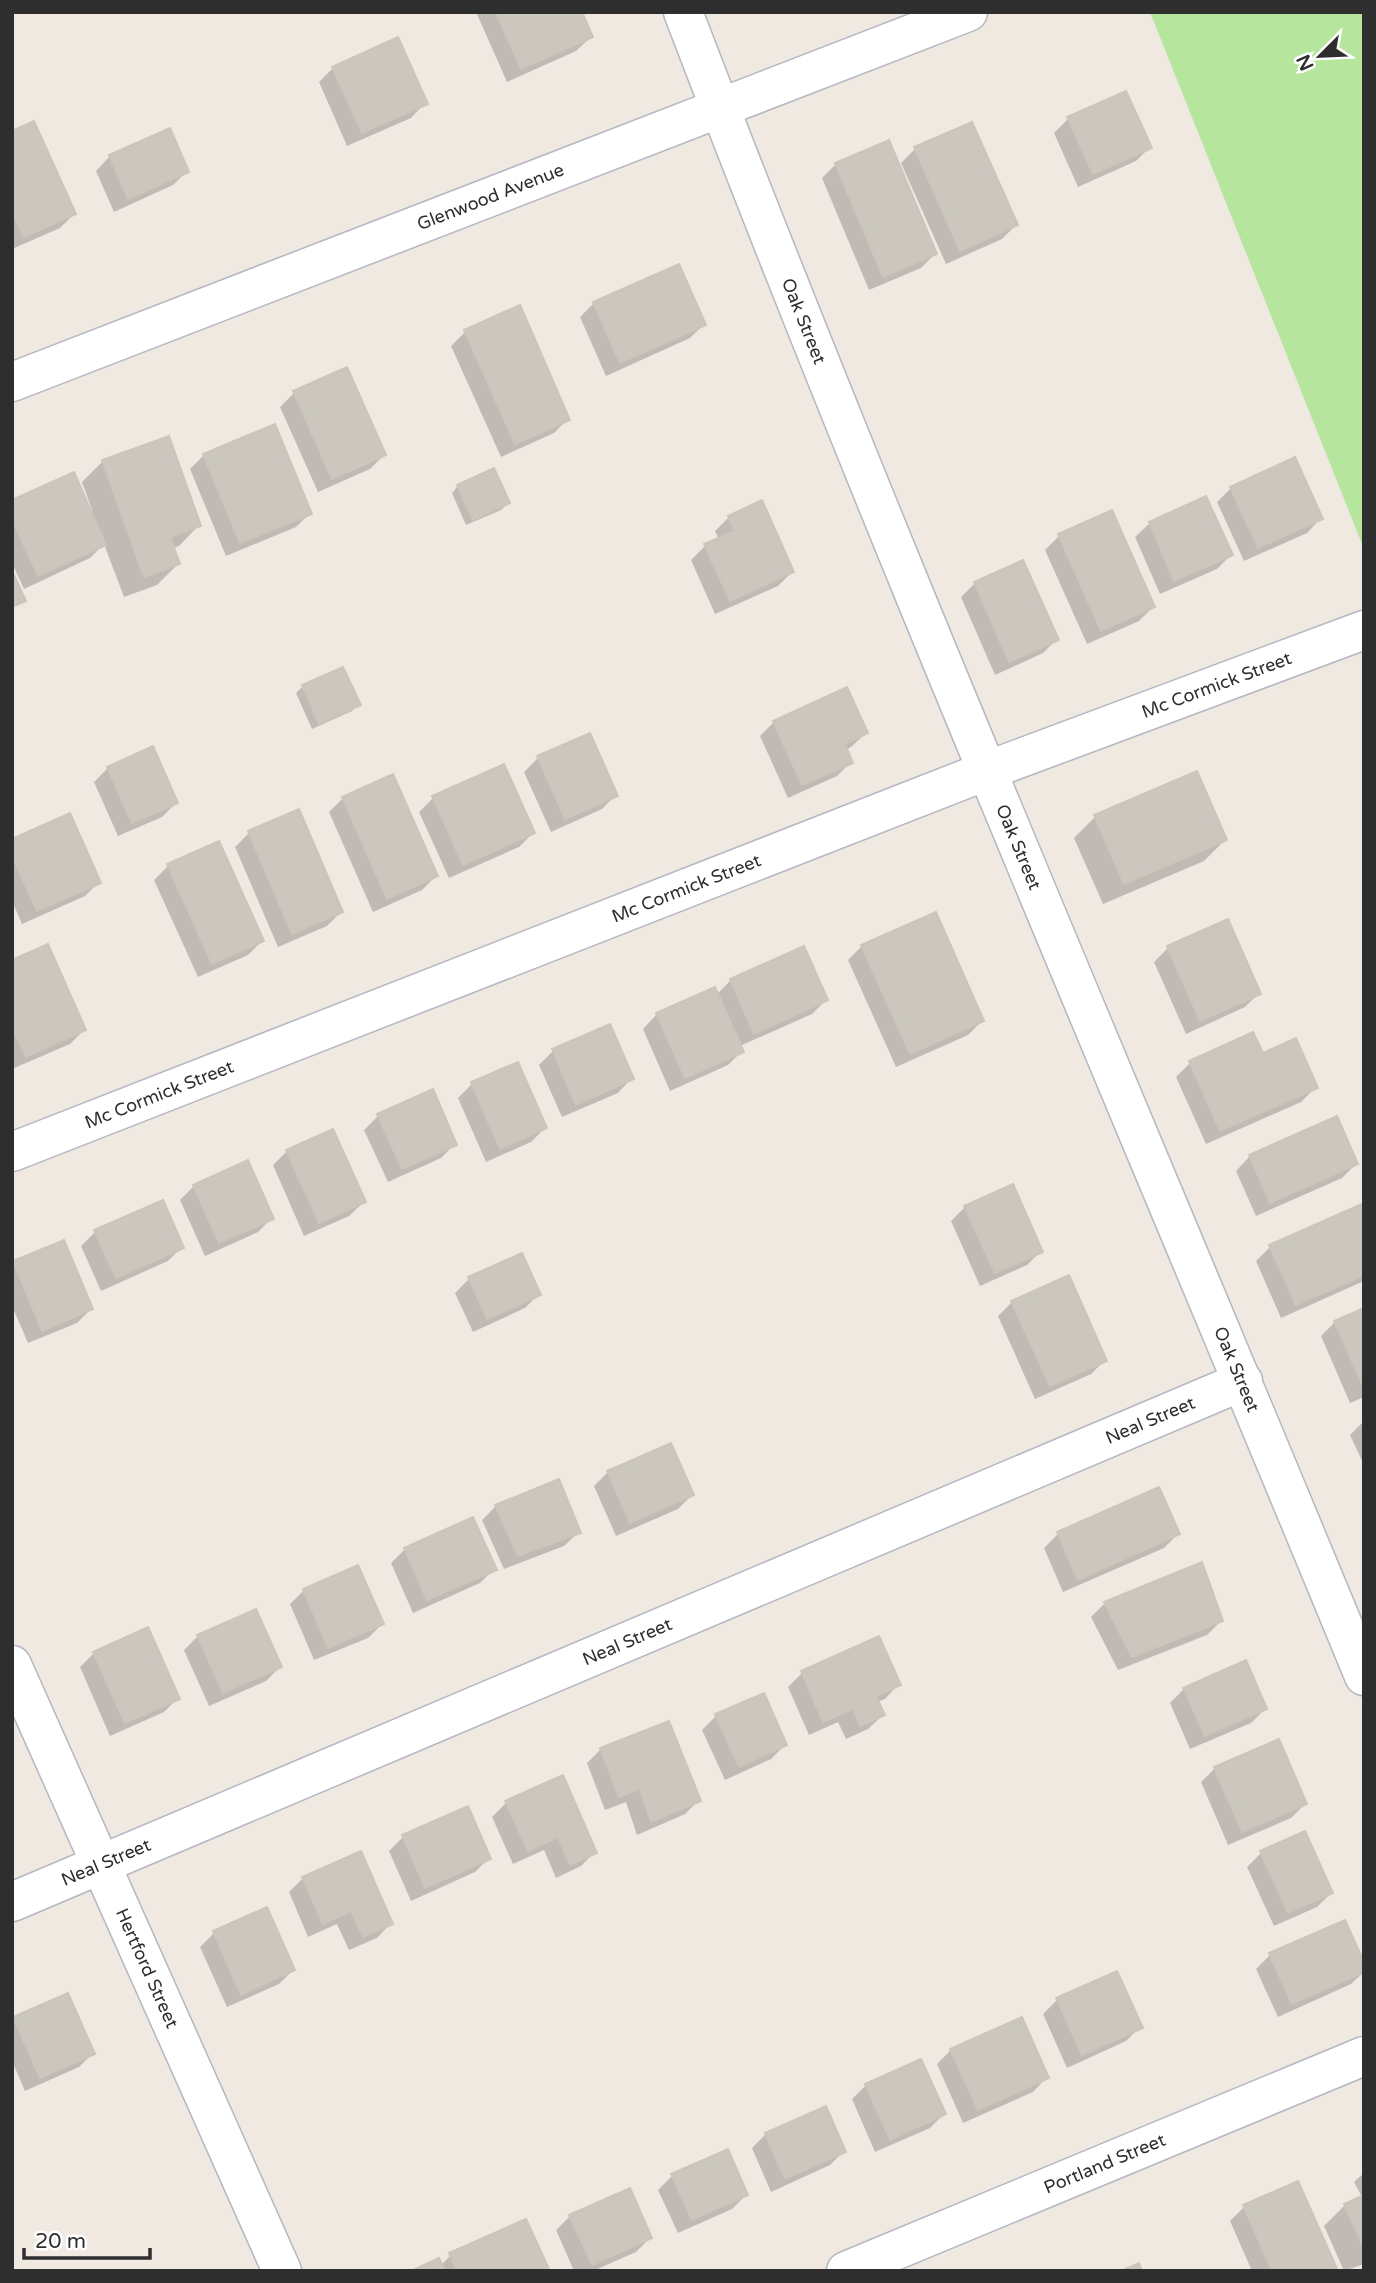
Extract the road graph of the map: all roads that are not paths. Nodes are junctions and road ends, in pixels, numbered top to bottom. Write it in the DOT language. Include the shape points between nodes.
graph roads {
  1 [pos="683,12"];
  2 [pos="968,12"];
  3 [pos="720,109"];
  4 [pos="12,382"];
  5 [pos="1364,630"];
  6 [pos="986,771"];
  7 [pos="12,1152"];
  8 [pos="1243,1381"];
  9 [pos="12,1665"];
  10 [pos="1364,1676"];
  11 [pos="102,1865"];
  12 [pos="12,1902"];
  13 [pos="1364,2056"];
  14 [pos="282,2271"];
  15 [pos="846,2271"];
  1 -- 3 [label="street, Oak Street"];
  2 -- 3 [label="street, Glenwood Avenue"];
  3 -- 4 [label="street, Glenwood Avenue"];
  3 -- 6 [label="street, Oak Street"];
  5 -- 6 [label="street, Mc Cormick Street"];
  6 -- 7 [label="street, Mc Cormick Street"];
  6 -- 8 [label="street, Oak Street"];
  8 -- 10 [label="street, Oak Street"];
  8 -- 11 [label="street, Neal Street"];
  9 -- 11 [label="street, Hertford Street"];
  11 -- 12 [label="street, Neal Street"];
  11 -- 14 [label="street, Hertford Street"];
  13 -- 15 [label="street, Portland Street"];
}
